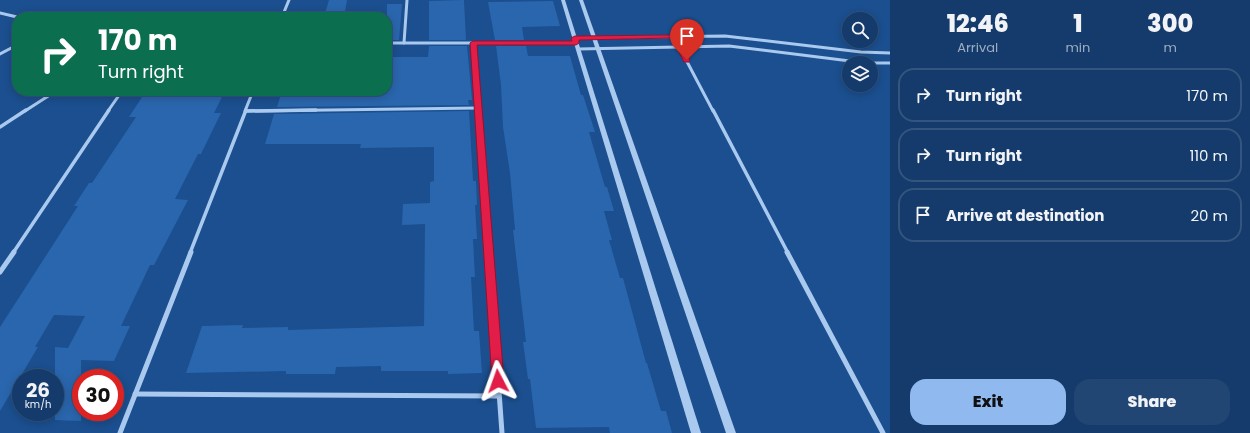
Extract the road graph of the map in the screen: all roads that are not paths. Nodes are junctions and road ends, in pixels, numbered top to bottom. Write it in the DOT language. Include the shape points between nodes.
graph roads {
  1 [pos="289,0"];
  2 [pos="406,0"];
  3 [pos="563,0"];
  4 [pos="581,0"];
  5 [pos="284,12"];
  6 [pos="0,13"];
  7 [pos="12,16"];
  8 [pos="674,36"];
  9 [pos="594,37"];
  10 [pos="392,43"];
  11 [pos="404,43"];
  12 [pos="473,43"];
  13 [pos="576,43"];
  14 [pos="680,47"];
  15 [pos="12,48"];
  16 [pos="598,48"];
  17 [pos="890,52"];
  18 [pos="0,54"];
  19 [pos="842,60"];
  20 [pos="878,63"];
  21 [pos="890,63"];
  22 [pos="48,96"];
  23 [pos="119,96"];
  24 [pos="251,96"];
  25 [pos="478,108"];
  26 [pos="246,110"];
  27 [pos="0,127"];
  28 [pos="0,272"];
  29 [pos="135,394"];
  30 [pos="499,396"];
  31 [pos="120,433"];
  32 [pos="502,433"];
  33 [pos="696,433"];
  34 [pos="731,433"];
  35 [pos="883,433"];
  1 -- 5 [label="street"];
  2 -- 11 [label="street"];
  3 -- 13 [label="street"];
  4 -- 9 [label="street"];
  6 -- 7 [label="street"];
  8 -- 9 [label="street"];
  8 -- 14 [label="street"];
  8 -- 17 [label="street" via="725,36 861,52"];
  9 -- 13 [label="street"];
  9 -- 16 [label="street"];
  10 -- 11 [label="street"];
  11 -- 12 [label="street"];
  12 -- 13 [label="street"];
  12 -- 25 [label="street"];
  13 -- 16 [label="street"];
  13 -- 33 [label="street"];
  14 -- 16 [label="street"];
  14 -- 19 [label="street" via="729,46"];
  14 -- 35 [label="street"];
  15 -- 18 [label="street"];
  16 -- 34 [label="street"];
  20 -- 21 [label="street"];
  22 -- 27 [label="street"];
  23 -- 28 [label="street"];
  24 -- 26 [label="street"];
  25 -- 26 [label="street"];
  25 -- 30 [label="street"];
  26 -- 29 [label="street"];
  29 -- 30 [label="street"];
  29 -- 31 [label="street"];
  30 -- 32 [label="street"];
}
